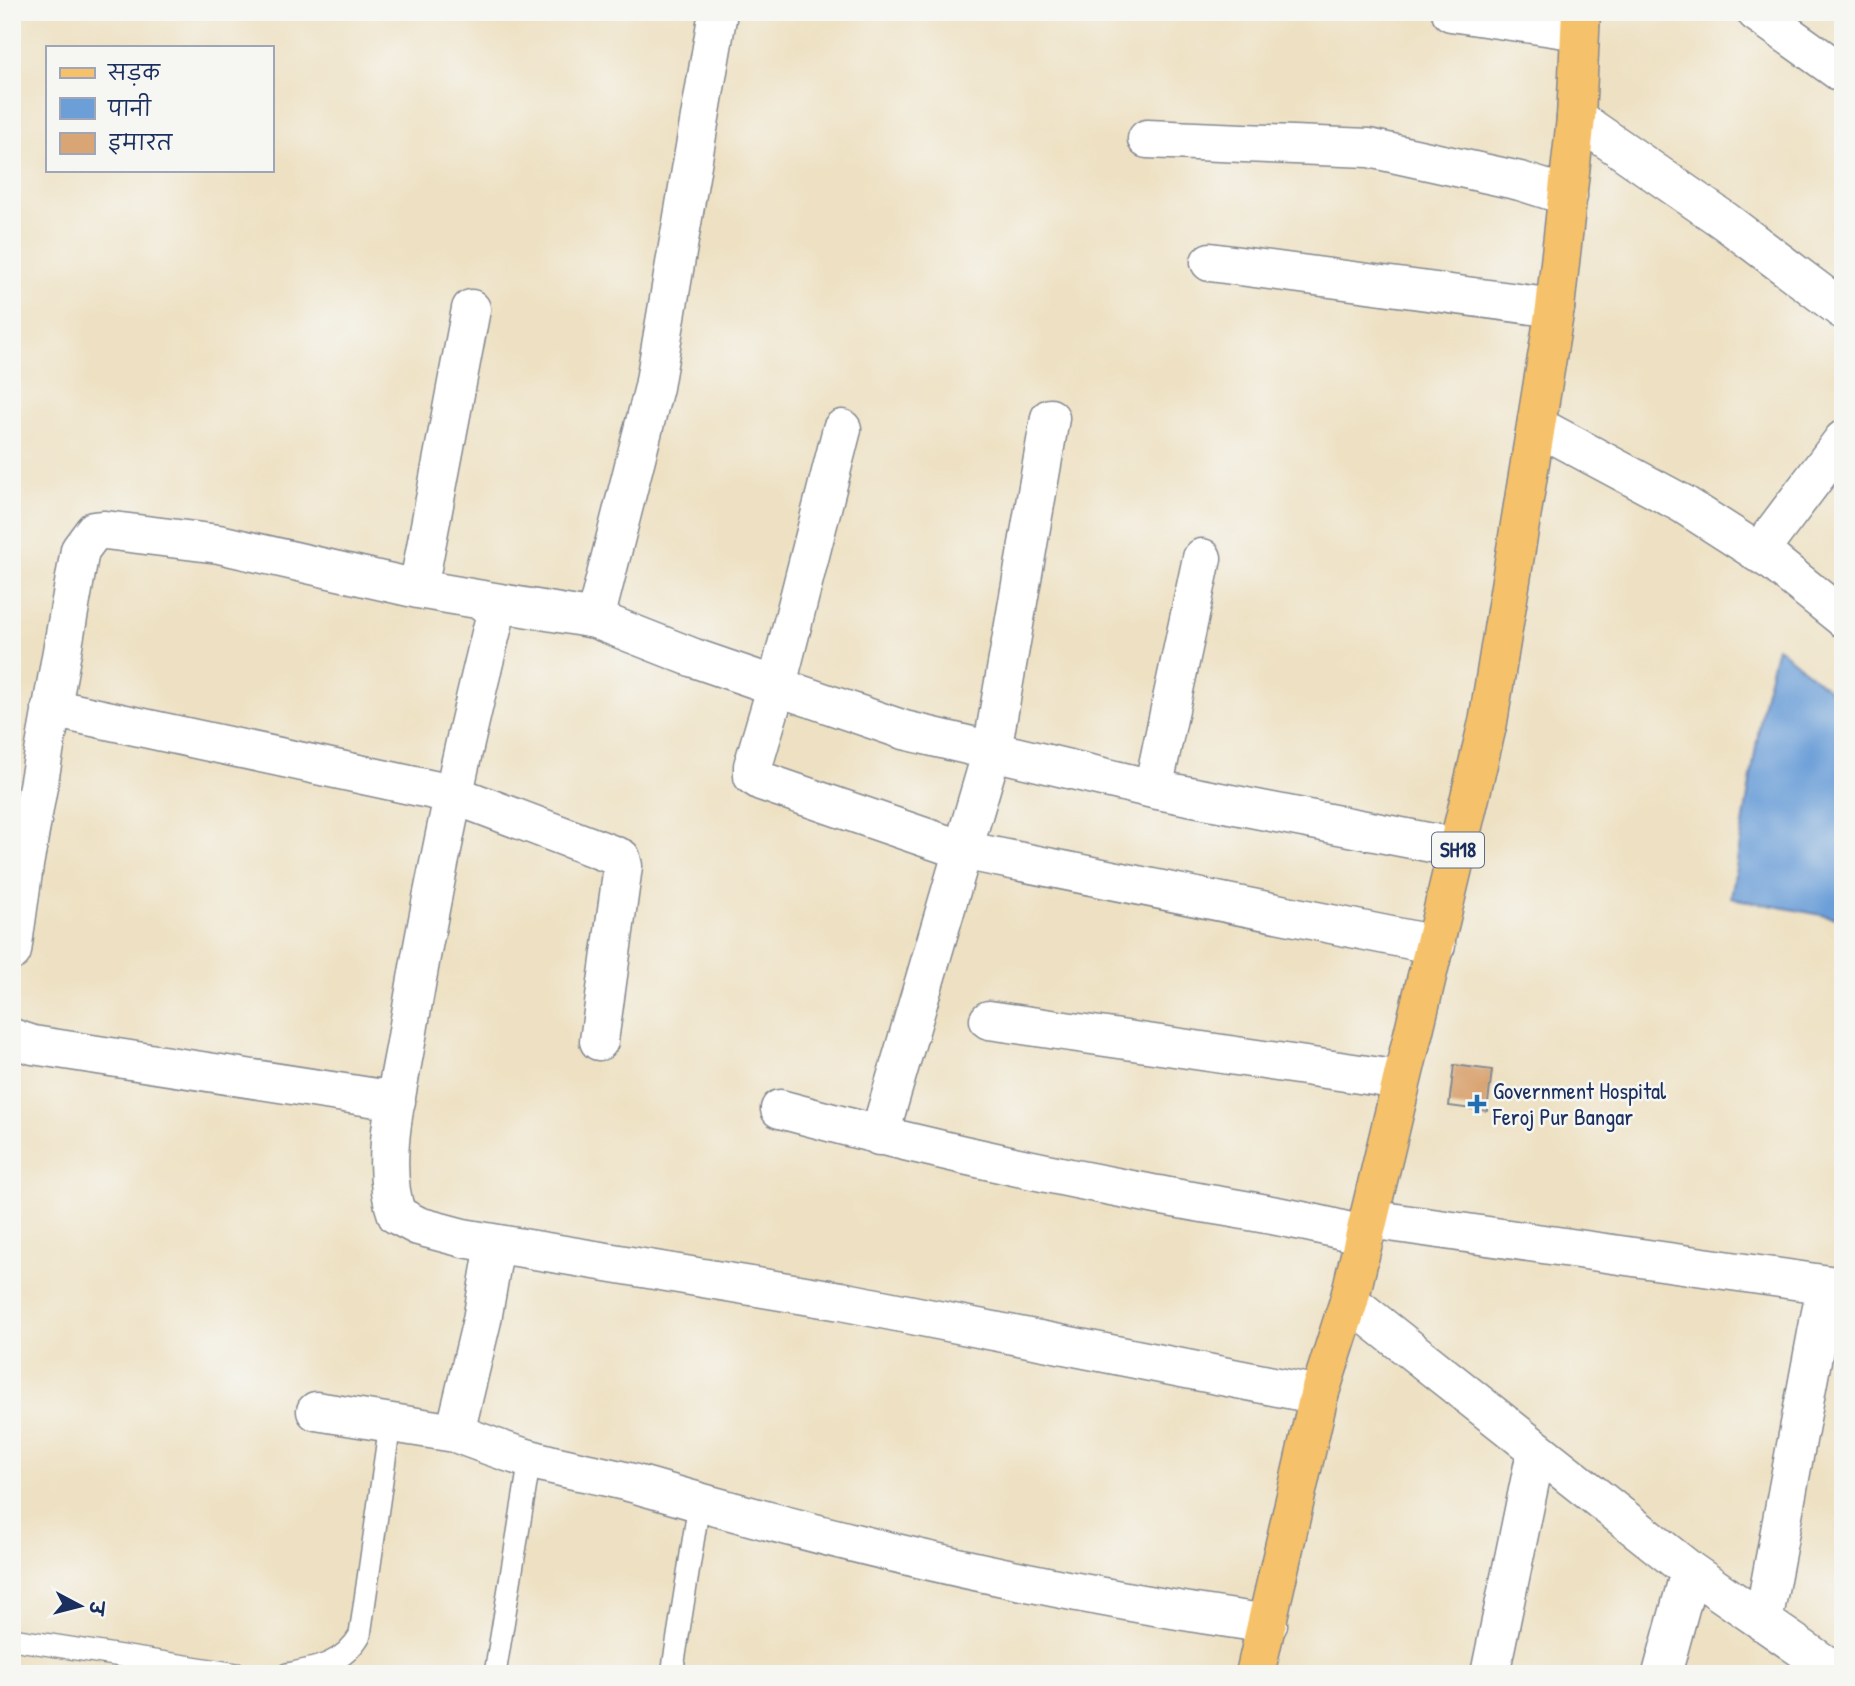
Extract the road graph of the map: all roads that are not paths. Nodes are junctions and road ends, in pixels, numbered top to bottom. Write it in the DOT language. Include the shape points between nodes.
graph roads {
  1 [pos="718,12"];
  2 [pos="1451,12"];
  3 [pos="1756,12"];
  4 [pos="1580,22"];
  5 [pos="1843,74"];
  6 [pos="1576,118"];
  7 [pos="1147,139"];
  8 [pos="1568,197"];
  9 [pos="1210,262"];
  10 [pos="1555,308"];
  11 [pos="471,309"];
  12 [pos="1843,310"];
  13 [pos="1050,418"];
  14 [pos="1536,426"];
  15 [pos="842,429"];
  16 [pos="1843,440"];
  17 [pos="1758,552"];
  18 [pos="1202,558"];
  19 [pos="418,589"];
  20 [pos="498,605"];
  21 [pos="1843,618"];
  22 [pos="595,619"];
  23 [pos="777,685"];
  24 [pos="51,708"];
  25 [pos="992,751"];
  26 [pos="1153,789"];
  27 [pos="452,794"];
  28 [pos="1458,848"];
  29 [pos="962,850"];
  30 [pos="1436,945"];
  31 [pos="12,951"];
  32 [pos="989,1020"];
  33 [pos="12,1038"];
  34 [pos="599,1041"];
  35 [pos="1401,1080"];
  36 [pos="396,1101"];
  37 [pos="780,1109"];
  38 [pos="879,1136"];
  39 [pos="1367,1227"];
  40 [pos="495,1244"];
  41 [pos="1834,1286"];
  42 [pos="1349,1301"];
  43 [pos="1319,1395"];
  44 [pos="316,1411"];
  45 [pos="390,1424"];
  46 [pos="455,1433"];
  47 [pos="1536,1452"];
  48 [pos="530,1459"];
  49 [pos="699,1504"];
  50 [pos="1690,1571"];
  51 [pos="1763,1622"];
  52 [pos="1268,1624"];
  53 [pos="12,1639"];
  54 [pos="237,1674"];
  55 [pos="287,1674"];
  56 [pos="495,1674"];
  57 [pos="672,1674"];
  58 [pos="1255,1674"];
  59 [pos="1490,1674"];
  60 [pos="1662,1674"];
  61 [pos="1839,1674"];
  1 -- 22 [label="street" via="654,387"];
  2 -- 4 [label="street"];
  3 -- 5 [label="street"];
  4 -- 6 [label="main road, SH18"];
  6 -- 8 [label="main road, SH18"];
  6 -- 12 [label="street"];
  7 -- 8 [label="street" via="1369,148 1520,181"];
  8 -- 10 [label="main road, SH18"];
  9 -- 10 [label="street"];
  10 -- 14 [label="main road, SH18"];
  11 -- 19 [label="street"];
  13 -- 25 [label="street"];
  14 -- 17 [label="street" via="1683,503"];
  14 -- 28 [label="main road, SH18" via="1488,722"];
  15 -- 23 [label="street"];
  16 -- 17 [label="street"];
  17 -- 21 [label="street"];
  18 -- 26 [label="street"];
  19 -- 20 [label="street"];
  19 -- 24 [label="street" via="219,544 94,531 80,551"];
  20 -- 22 [label="street"];
  20 -- 27 [label="street"];
  22 -- 23 [label="street"];
  23 -- 25 [label="street" via="904,730"];
  23 -- 29 [label="street" via="753,776"];
  24 -- 27 [label="street"];
  24 -- 31 [label="street"];
  25 -- 26 [label="street"];
  25 -- 29 [label="street"];
  26 -- 28 [label="street"];
  27 -- 34 [label="street" via="621,858"];
  27 -- 36 [label="street"];
  28 -- 30 [label="main road, SH18"];
  29 -- 30 [label="street"];
  29 -- 38 [label="street"];
  30 -- 35 [label="main road, SH18"];
  32 -- 35 [label="street"];
  33 -- 36 [label="street" via="33,1045"];
  35 -- 39 [label="main road, SH18"];
  36 -- 40 [label="street" via="389,1172 397,1215 418,1226"];
  37 -- 38 [label="street"];
  38 -- 39 [label="street" via="1146,1193 1314,1223"];
  39 -- 41 [label="street"];
  39 -- 42 [label="main road, SH18"];
  40 -- 43 [label="street" via="841,1301"];
  40 -- 46 [label="street"];
  41 -- 51 [label="street"];
  42 -- 43 [label="main road, SH18"];
  42 -- 47 [label="street"];
  43 -- 52 [label="main road, SH18"];
  44 -- 45 [label="street"];
  45 -- 46 [label="street"];
  45 -- 55 [label="lane" via="360,1635 351,1651 338,1660"];
  46 -- 48 [label="street"];
  47 -- 50 [label="street"];
  47 -- 59 [label="street"];
  48 -- 49 [label="street"];
  48 -- 56 [label="lane"];
  49 -- 52 [label="street" via="975,1572 1156,1608"];
  49 -- 57 [label="lane"];
  50 -- 51 [label="street"];
  50 -- 60 [label="street"];
  51 -- 61 [label="street"];
  52 -- 58 [label="main road, SH18"];
  53 -- 54 [label="lane"];
}
